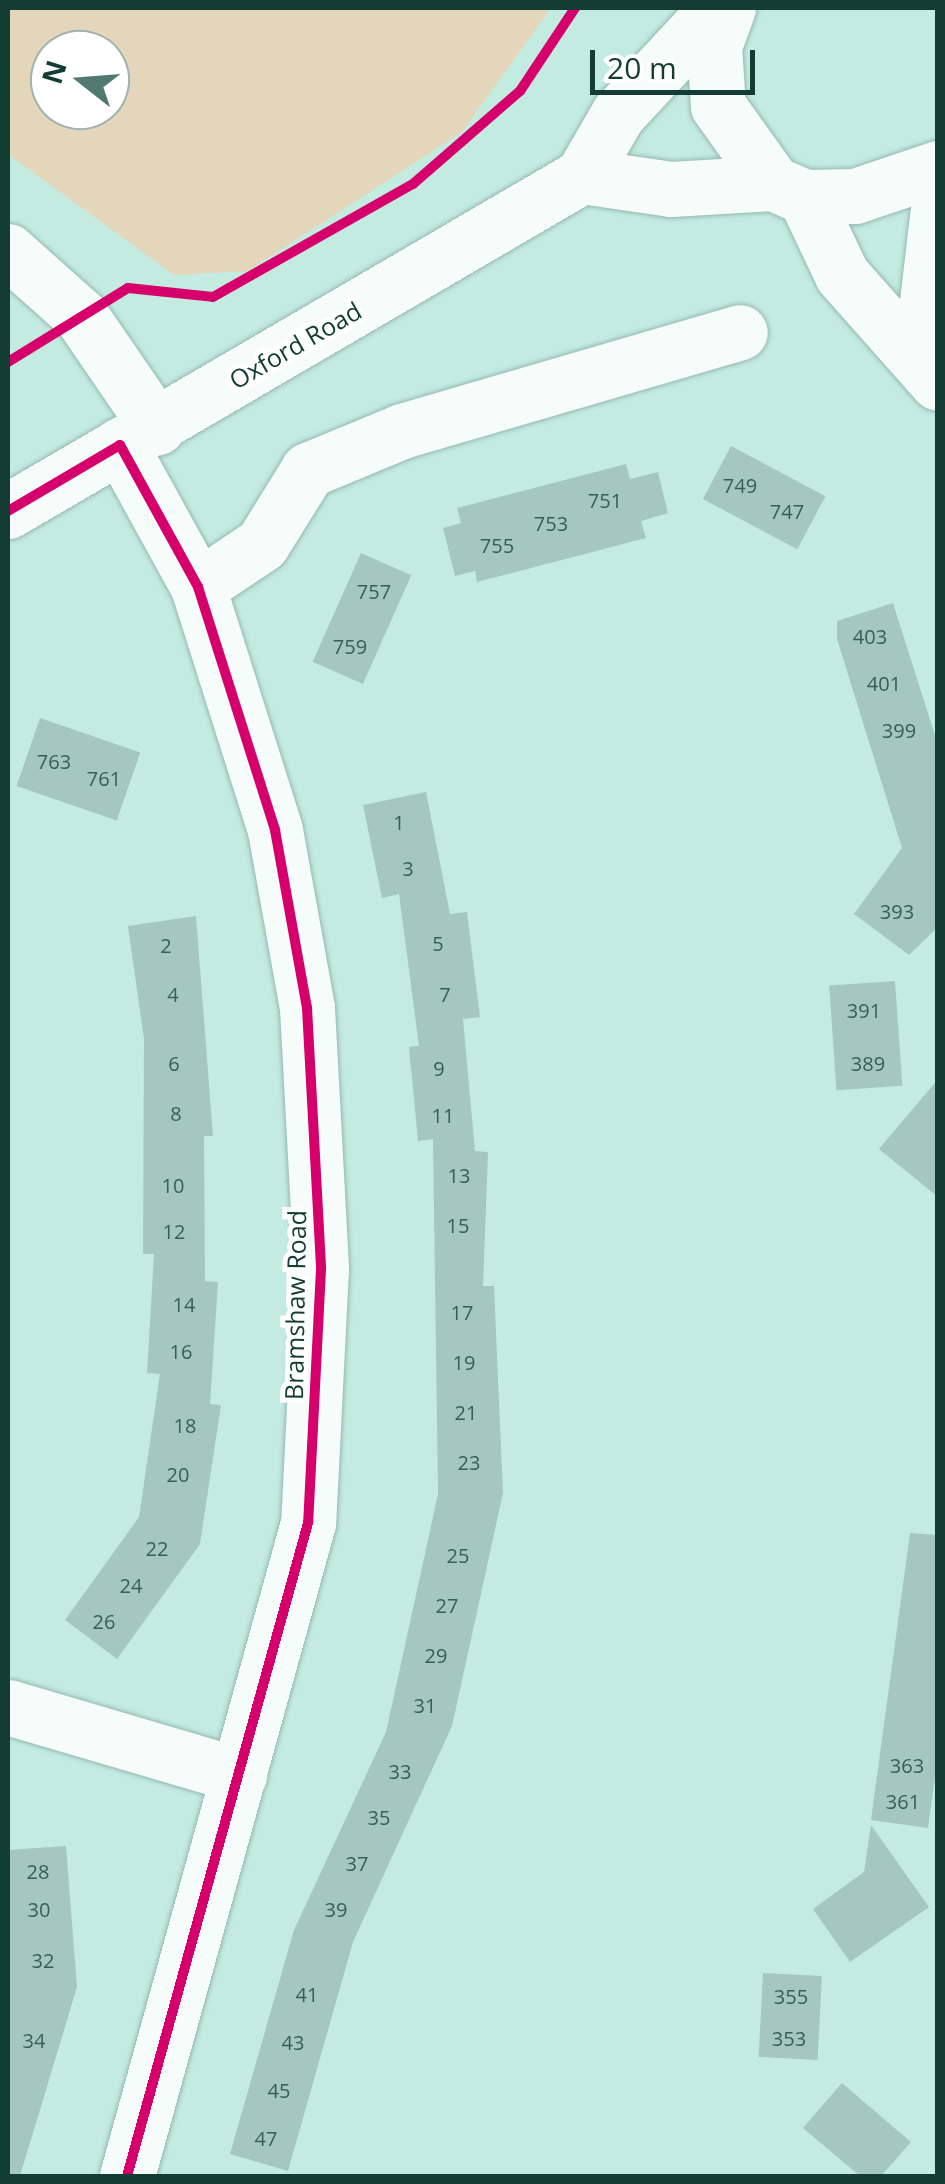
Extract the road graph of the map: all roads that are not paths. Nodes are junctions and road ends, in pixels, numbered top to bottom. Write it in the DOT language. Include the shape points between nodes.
graph roads {
  1 [pos="717,8"];
  2 [pos="728,8"];
  3 [pos="938,168"];
  4 [pos="582,176"];
  5 [pos="789,190"];
  6 [pos="938,208"];
  7 [pos="8,251"];
  8 [pos="740,332"];
  9 [pos="938,360"];
  10 [pos="938,383"];
  11 [pos="138,436"];
  12 [pos="8,511"];
  13 [pos="198,587"];
  14 [pos="8,1707"];
  15 [pos="239,1775"];
  16 [pos="127,2176"];
  1 -- 4 [label="street, Oxford Road" via="618,114"];
  2 -- 5 [label="street" via="714,46 718,106"];
  3 -- 5 [label="street" via="890,188"];
  4 -- 5 [label="street" via="670,189"];
  4 -- 11 [label="street, Oxford Road"];
  5 -- 10 [label="street" via="842,275"];
  6 -- 9 [label="street" via="925,319"];
  7 -- 11 [label="street, Bramshaw Road" via="81,316"];
  8 -- 13 [label="street" via="402,432 308,470 262,544"];
  11 -- 12 [label="street, Oxford Road"];
  11 -- 13 [label="street, Bramshaw Road"];
  13 -- 15 [label="street, Bramshaw Road" via="275,830 306,1008 321,1269 308,1523"];
  14 -- 15 [label="street"];
  15 -- 16 [label="street, Bramshaw Road"];
}
